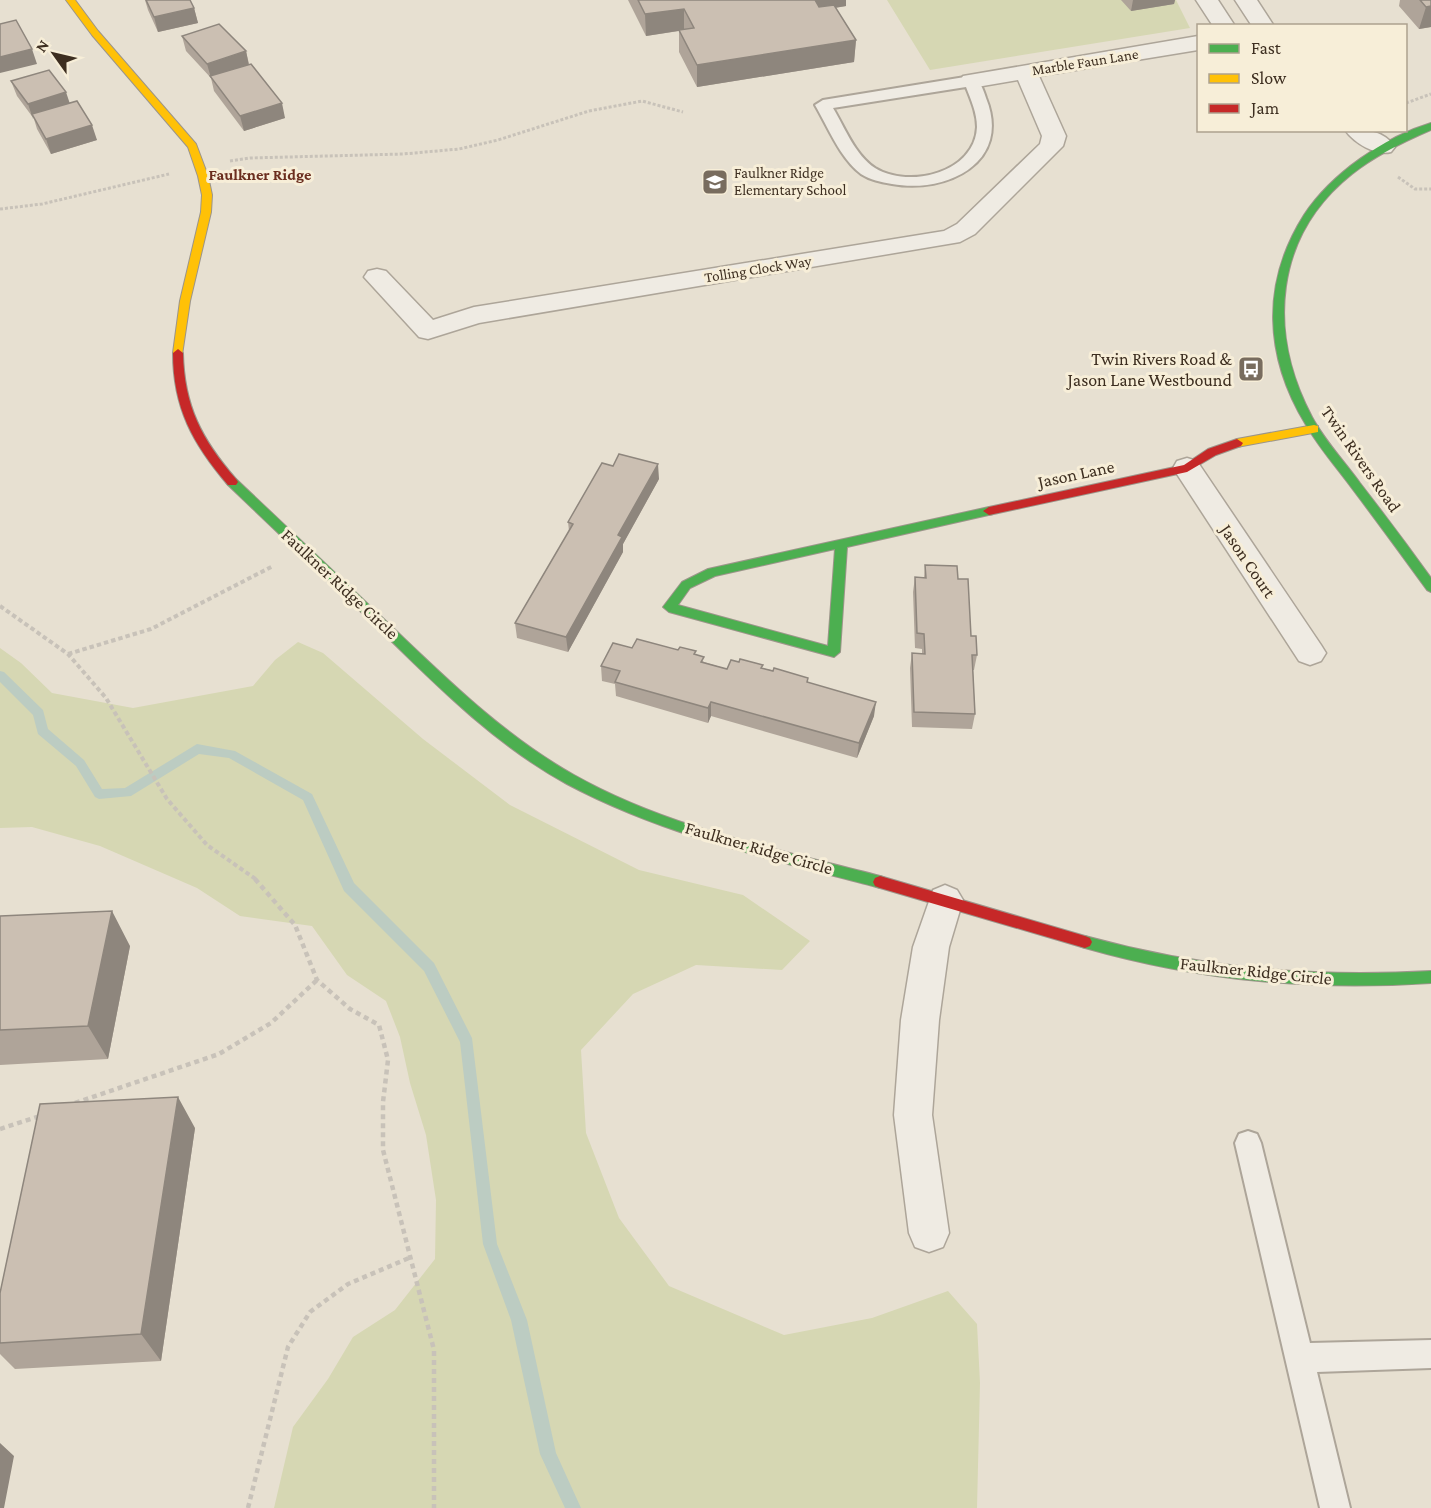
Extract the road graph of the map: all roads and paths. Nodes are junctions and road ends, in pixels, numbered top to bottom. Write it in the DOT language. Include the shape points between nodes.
graph roads {
  1 [pos="70,0"];
  2 [pos="1207,0"];
  3 [pos="1246,0"];
  4 [pos="1223,24"];
  5 [pos="1262,24"];
  6 [pos="1197,43"];
  7 [pos="1026,72"];
  8 [pos="972,81"];
  9 [pos="683,112"];
  10 [pos="1416,129"];
  11 [pos="1359,132"];
  12 [pos="1383,147"];
  13 [pos="199,167"];
  14 [pos="1398,177"];
  15 [pos="1431,189"];
  16 [pos="0,209"];
  17 [pos="377,277"];
  18 [pos="1314,429"];
  19 [pos="1187,468"];
  20 [pos="841,544"];
  21 [pos="303,549"];
  22 [pos="1431,586"];
  23 [pos="0,606"];
  24 [pos="1310,653"];
  25 [pos="68,654"];
  26 [pos="147,763"];
  27 [pos="945,900"];
  28 [pos="1431,977"];
  29 [pos="317,981"];
  30 [pos="67,1106"];
  31 [pos="45,1114"];
  32 [pos="0,1129"];
  33 [pos="1248,1143"];
  34 [pos="929,1233"];
  35 [pos="410,1258"];
  36 [pos="1431,1354"];
  37 [pos="1299,1358"];
  38 [pos="248,1508"];
  39 [pos="434,1508"];
  40 [pos="1335,1508"];
  1 -- 13 [label="street, Faulkner Ridge Circle" via="193,146"];
  2 -- 4 [label="street"];
  3 -- 5 [label="street"];
  6 -- 7 [label="street, Marble Faun Lane"];
  7 -- 8 [label="street, Marble Faun Lane"];
  7 -- 17 [label="street, Tolling Clock Way" via="1054,136 1052,146 966,230 951,237 474,315 428,331"];
  8 -- 8 [label="lane" via="960,82 823,105 868,171 910,182 933,179 955,172 968,162 984,134 982,106"];
  9 -- 13 [label="path" via="642,101 589,111 459,149 250,158"];
  10 -- 12 [label="street, Twin Rivers Road"];
  11 -- 12 [label="street"];
  12 -- 18 [label="street, Twin Rivers Road" via="1350,170 1307,215 1283,268 1278,300 1280,334 1296,394"];
  13 -- 16 [label="path" via="42,204"];
  13 -- 21 [label="street, Faulkner Ridge Circle" via="207,195 177,350 186,416 202,446 231,481"];
  14 -- 15 [label="path" via="1415,189"];
  18 -- 19 [label="street, Jason Lane" via="1232,444"];
  18 -- 22 [label="street, Twin Rivers Road"];
  19 -- 20 [label="street, Jason Lane"];
  19 -- 24 [label="street, Jason Court"];
  20 -- 20 [label="street, Jason Lane" via="695,576 682,586 669,607 834,652"];
  21 -- 25 [label="path" via="151,629"];
  21 -- 27 [label="street, Faulkner Ridge Circle" via="458,696 515,744 570,779 632,809 718,838"];
  23 -- 25 [label="path"];
  25 -- 26 [label="path" via="106,698"];
  26 -- 29 [label="path" via="167,800 207,845 259,882 295,925"];
  27 -- 28 [label="street, Faulkner Ridge Circle" via="1113,951 1211,971 1294,979 1385,981"];
  27 -- 34 [label="street" via="931,947 920,1020 913,1115"];
  29 -- 30 [label="path" via="271,1023 219,1054"];
  29 -- 35 [label="path" via="350,1009 379,1025 388,1060 383,1102 384,1150"];
  31 -- 32 [label="path"];
  33 -- 37 [label="lane"];
  35 -- 38 [label="path" via="348,1284 310,1312 288,1347"];
  35 -- 39 [label="path" via="434,1350"];
  36 -- 37 [label="lane"];
  37 -- 40 [label="lane"];
}
